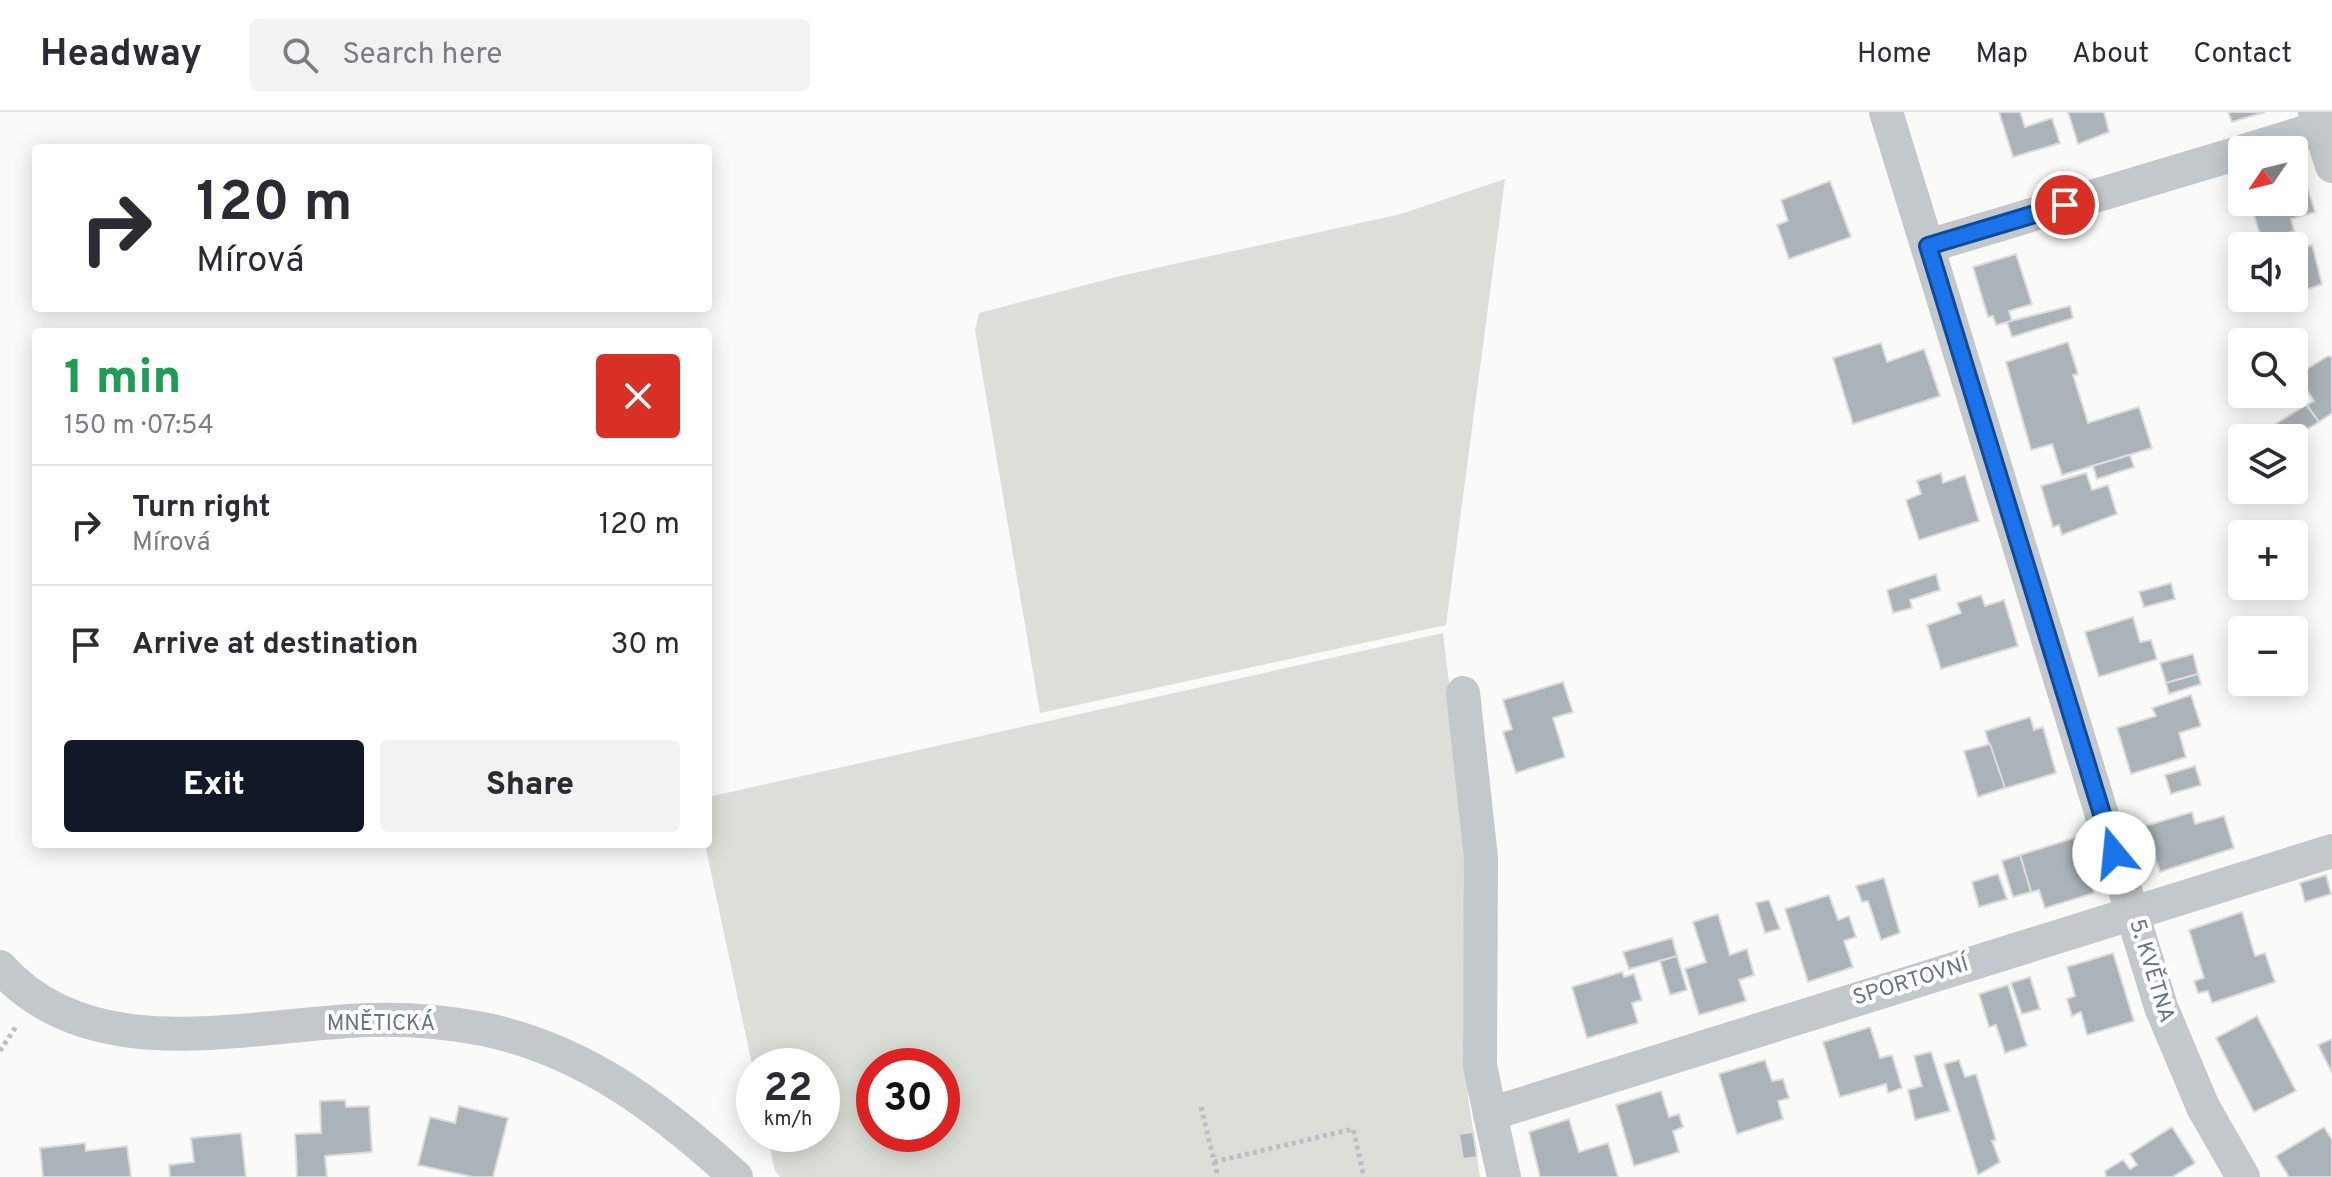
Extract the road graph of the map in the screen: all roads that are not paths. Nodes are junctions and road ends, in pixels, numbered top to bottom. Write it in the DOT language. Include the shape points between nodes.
graph roads {
  1 [pos="1886,112"];
  2 [pos="2322,121"];
  3 [pos="2284,136"];
  4 [pos="2228,156"];
  5 [pos="2332,166"];
  6 [pos="1928,246"];
  7 [pos="1463,693"];
  8 [pos="2332,851"];
  9 [pos="2133,913"];
  10 [pos="0,967"];
  11 [pos="1490,1114"];
  12 [pos="736,1177"];
  13 [pos="1504,1177"];
  14 [pos="2243,1177"];
  1 -- 6 [label="street, 5. KVĚTNA"];
  2 -- 3 [label="street"];
  2 -- 5 [label="street"];
  4 -- 6 [label="street"];
  6 -- 9 [label="street, 5. KVĚTNA"];
  7 -- 11 [label="street" via="1481,858 1480,1065"];
  8 -- 9 [label="street, SPORTOVNÍ"];
  9 -- 11 [label="street, SPORTOVNÍ"];
  9 -- 14 [label="street, 5. KVĚTNA" via="2179,1058"];
  10 -- 12 [label="street, MNĚTICKÁ" via="34,998 59,1012 131,1031 370,1020 431,1022 527,1041 581,1062 636,1093"];
  11 -- 13 [label="street"];
}
